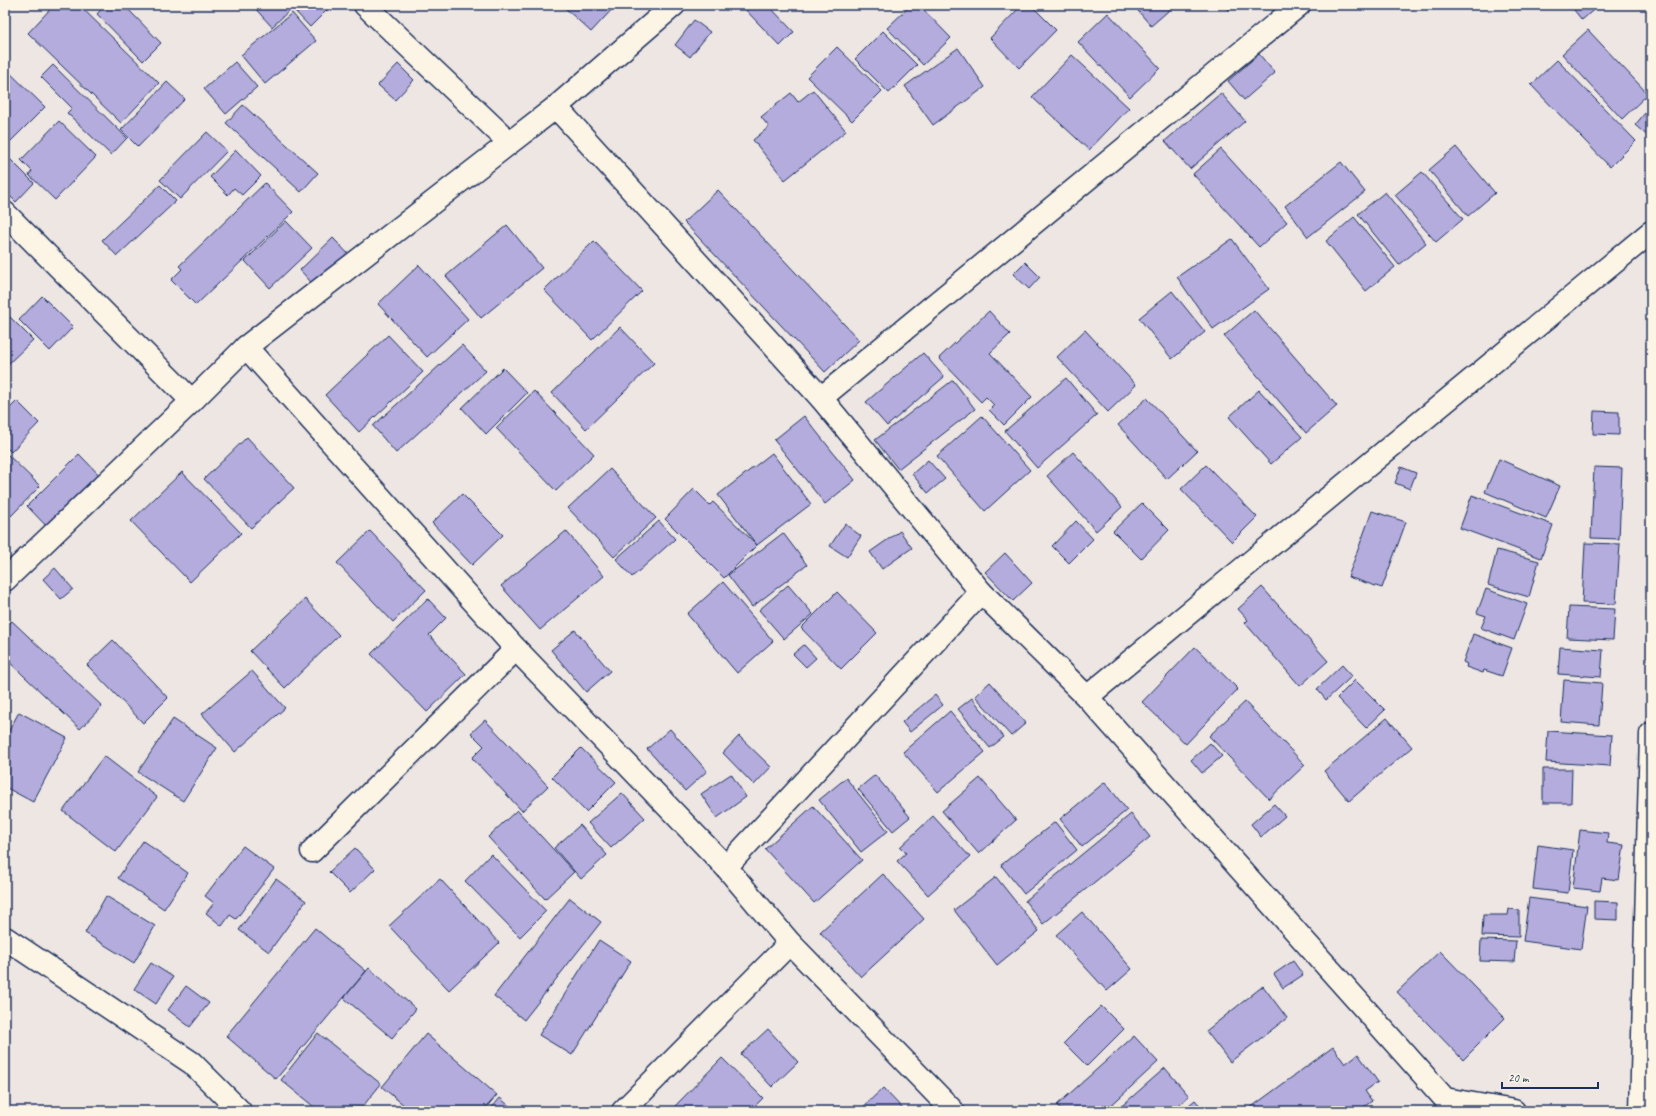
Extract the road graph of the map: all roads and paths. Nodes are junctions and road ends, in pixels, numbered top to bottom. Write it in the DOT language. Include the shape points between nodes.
graph roads {
  1 [pos="365,5"];
  2 [pos="674,5"];
  3 [pos="1299,5"];
  4 [pos="556,107"];
  5 [pos="509,142"];
  6 [pos="5,213"];
  7 [pos="1651,232"];
  8 [pos="246,347"];
  9 [pos="821,398"];
  10 [pos="192,401"];
  11 [pos="5,580"];
  12 [pos="981,592"];
  13 [pos="516,649"];
  14 [pos="1087,697"];
  15 [pos="1651,734"];
  16 [pos="312,851"];
  17 [pos="726,867"];
  18 [pos="5,938"];
  19 [pos="790,942"];
  20 [pos="240,1111"];
  21 [pos="623,1111"];
  22 [pos="953,1111"];
  23 [pos="1514,1111"];
  24 [pos="1641,1111"];
  1 -- 5 [label="street"];
  2 -- 4 [label="street"];
  3 -- 9 [label="street"];
  4 -- 5 [label="street"];
  4 -- 9 [label="street"];
  5 -- 8 [label="street"];
  6 -- 10 [label="street"];
  7 -- 14 [label="street"];
  8 -- 10 [label="street"];
  8 -- 13 [label="street"];
  9 -- 12 [label="street"];
  10 -- 11 [label="street"];
  12 -- 14 [label="street"];
  12 -- 17 [label="street"];
  13 -- 16 [label="street"];
  13 -- 17 [label="street"];
  14 -- 23 [label="street" via="1445,1099"];
  15 -- 24 [label="street"];
  17 -- 19 [label="street"];
  18 -- 20 [label="street" via="192,1063"];
  19 -- 21 [label="street"];
  19 -- 22 [label="street"];
}
